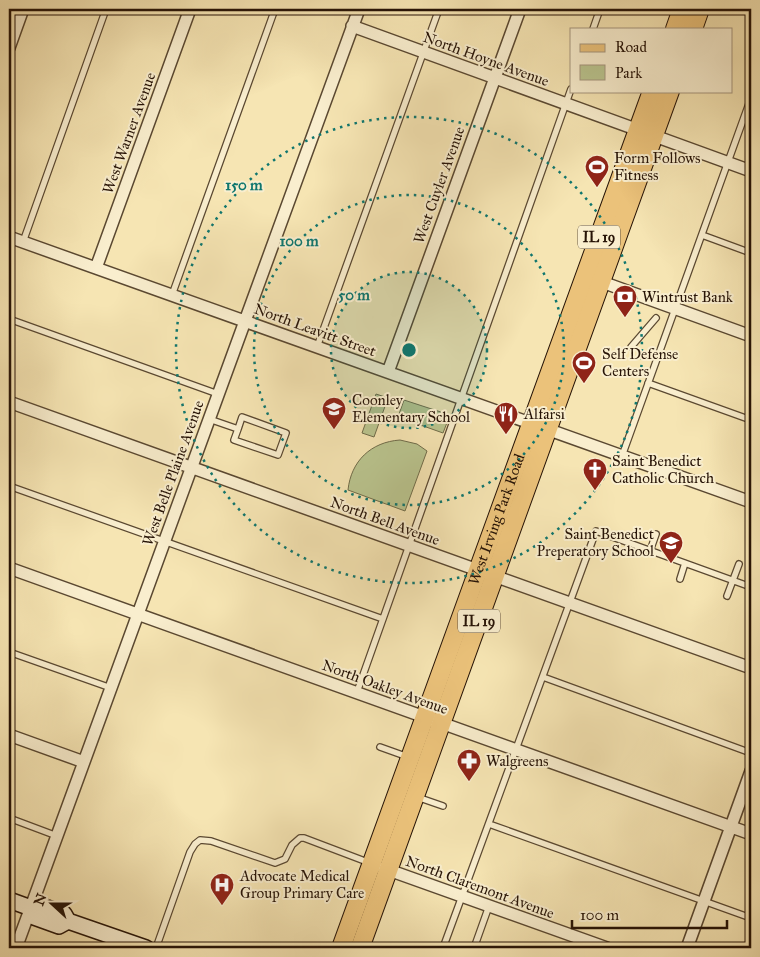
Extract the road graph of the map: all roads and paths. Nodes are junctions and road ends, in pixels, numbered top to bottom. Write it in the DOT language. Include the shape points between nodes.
graph roads {
  1 [pos="23,9"];
  2 [pos="106,9"];
  3 [pos="190,9"];
  4 [pos="275,9"];
  5 [pos="359,9"];
  6 [pos="439,9"];
  7 [pos="520,9"];
  8 [pos="600,9"];
  9 [pos="682,9"];
  10 [pos="700,9"];
  11 [pos="352,26"];
  12 [pos="593,28"];
  13 [pos="675,28"];
  14 [pos="693,28"];
  15 [pos="9,48"];
  16 [pos="424,52"];
  17 [pos="494,78"];
  18 [pos="570,92"];
  19 [pos="652,92"];
  20 [pos="669,92"];
  21 [pos="751,98"];
  22 [pos="566,104"];
  23 [pos="646,133"];
  24 [pos="728,163"];
  25 [pos="751,171"];
  26 [pos="702,235"];
  27 [pos="9,236"];
  28 [pos="23,242"];
  29 [pos="751,253"];
  30 [pos="96,268"];
  31 [pos="602,282"];
  32 [pos="172,295"];
  33 [pos="675,308"];
  34 [pos="656,318"];
  35 [pos="9,319"];
  36 [pos="245,321"];
  37 [pos="751,336"];
  38 [pos="317,346"];
  39 [pos="631,346"];
  40 [pos="388,372"];
  41 [pos="648,383"];
  42 [pos="218,394"];
  43 [pos="461,398"];
  44 [pos="9,402"];
  45 [pos="209,419"];
  46 [pos="751,420"];
  47 [pos="532,423"];
  48 [pos="238,429"];
  49 [pos="548,429"];
  50 [pos="622,456"];
  51 [pos="192,468"];
  52 [pos="9,486"];
  53 [pos="751,502"];
  54 [pos="656,534"];
  55 [pos="165,542"];
  56 [pos="409,545"];
  57 [pos="650,551"];
  58 [pos="685,564"];
  59 [pos="739,564"];
  60 [pos="9,568"];
  61 [pos="478,570"];
  62 [pos="495,576"];
  63 [pos="680,579"];
  64 [pos="733,580"];
  65 [pos="751,587"];
  66 [pos="727,596"];
  67 [pos="570,602"];
  68 [pos="138,615"];
  69 [pos="383,619"];
  70 [pos="9,652"];
  71 [pos="751,668"];
  72 [pos="543,677"];
  73 [pos="111,688"];
  74 [pos="357,692"];
  75 [pos="425,717"];
  76 [pos="442,723"];
  77 [pos="9,735"];
  78 [pos="380,747"];
  79 [pos="516,749"];
  80 [pos="751,753"];
  81 [pos="410,758"];
  82 [pos="84,762"];
  83 [pos="427,764"];
  84 [pos="751,770"];
  85 [pos="415,796"];
  86 [pos="443,806"];
  87 [pos="9,818"];
  88 [pos="489,824"];
  89 [pos="731,826"];
  90 [pos="751,834"];
  91 [pos="57,836"];
  92 [pos="380,867"];
  93 [pos="462,896"];
  94 [pos="9,900"];
  95 [pos="704,901"];
  96 [pos="489,906"];
  97 [pos="31,908"];
  98 [pos="751,918"];
  99 [pos="16,948"];
  100 [pos="146,948"];
  101 [pos="156,948"];
  102 [pos="341,948"];
  103 [pos="360,948"];
  104 [pos="443,948"];
  105 [pos="474,948"];
  106 [pos="607,948"];
  107 [pos="687,948"];
  1 -- 15 [label="street"];
  2 -- 28 [label="lane"];
  3 -- 30 [label="street, West Warner Avenue"];
  4 -- 32 [label="lane"];
  5 -- 11 [label="street, West Belle Plaine Avenue"];
  6 -- 16 [label="lane"];
  7 -- 17 [label="street, West Cuyler Avenue"];
  8 -- 12 [label="lane"];
  9 -- 13 [label="main road"];
  10 -- 14 [label="main road"];
  11 -- 16 [label="street, North Hoyne Avenue"];
  11 -- 36 [label="street, West Belle Plaine Avenue"];
  16 -- 17 [label="street, North Hoyne Avenue"];
  16 -- 38 [label="lane"];
  17 -- 22 [label="street, North Hoyne Avenue"];
  17 -- 40 [label="street, West Cuyler Avenue"];
  18 -- 22 [label="lane"];
  19 -- 23 [label="main road, West Irving Park Road / IL 19"];
  20 -- 23 [label="main road, West Irving Park Road / IL 19"];
  21 -- 24 [label="lane"];
  22 -- 23 [label="street, North Hoyne Avenue"];
  22 -- 43 [label="lane"];
  23 -- 24 [label="street, North Hoyne Avenue"];
  23 -- 31 [label="main road, West Irving Park Road / IL 19"];
  23 -- 47 [label="main road, West Irving Park Road / IL 19"];
  24 -- 25 [label="street, North Hoyne Avenue"];
  24 -- 26 [label="lane"];
  26 -- 29 [label="lane"];
  26 -- 33 [label="lane"];
  27 -- 28 [label="street, North Leavitt Street"];
  28 -- 30 [label="street, North Leavitt Street"];
  30 -- 32 [label="street, North Leavitt Street"];
  31 -- 33 [label="street"];
  31 -- 49 [label="main road, West Irving Park Road / IL 19"];
  32 -- 36 [label="street, North Leavitt Street"];
  33 -- 37 [label="street"];
  33 -- 41 [label="lane"];
  34 -- 39 [label="lane"];
  35 -- 42 [label="lane"];
  36 -- 38 [label="street, North Leavitt Street"];
  36 -- 42 [label="street, West Belle Plaine Avenue"];
  38 -- 40 [label="street, North Leavitt Street"];
  40 -- 43 [label="street, North Leavitt Street"];
  41 -- 46 [label="lane"];
  41 -- 50 [label="lane"];
  42 -- 45 [label="street, West Belle Plaine Avenue"];
  43 -- 47 [label="street, North Leavitt Street"];
  43 -- 56 [label="lane"];
  44 -- 51 [label="street, North Bell Avenue"];
  45 -- 48 [label="lane"];
  45 -- 51 [label="street, West Belle Plaine Avenue"];
  47 -- 49 [label="street, North Leavitt Street"];
  47 -- 61 [label="main road, West Irving Park Road / IL 19"];
  48 -- 48 [label="lane" via="234,440 278,456 286,432 242,417"];
  49 -- 50 [label="street, North Leavitt Street"];
  49 -- 62 [label="main road, West Irving Park Road / IL 19"];
  50 -- 53 [label="street, North Leavitt Street"];
  51 -- 55 [label="street, West Belle Plaine Avenue"];
  51 -- 56 [label="street, North Bell Avenue"];
  52 -- 55 [label="lane"];
  54 -- 57 [label="lane"];
  55 -- 68 [label="street, West Belle Plaine Avenue"];
  55 -- 69 [label="lane"];
  56 -- 61 [label="street, North Bell Avenue"];
  56 -- 69 [label="lane"];
  57 -- 58 [label="lane"];
  57 -- 67 [label="lane" via="596,531"];
  58 -- 63 [label="lane"];
  58 -- 64 [label="lane"];
  59 -- 64 [label="lane"];
  60 -- 68 [label="street, North Oakley Avenue"];
  61 -- 62 [label="street, North Bell Avenue"];
  61 -- 75 [label="main road, West Irving Park Road / IL 19"];
  62 -- 67 [label="street, North Bell Avenue"];
  62 -- 76 [label="main road, West Irving Park Road / IL 19"];
  64 -- 65 [label="lane"];
  64 -- 66 [label="lane"];
  67 -- 71 [label="street, North Bell Avenue"];
  67 -- 72 [label="lane"];
  68 -- 73 [label="street, West Belle Plaine Avenue"];
  68 -- 74 [label="street, North Oakley Avenue"];
  69 -- 74 [label="lane"];
  70 -- 73 [label="lane"];
  72 -- 79 [label="lane"];
  72 -- 80 [label="lane"];
  73 -- 82 [label="street, West Belle Plaine Avenue"];
  74 -- 75 [label="street, North Oakley Avenue"];
  75 -- 76 [label="street, North Oakley Avenue"];
  75 -- 81 [label="main road, West Irving Park Road / IL 19"];
  76 -- 79 [label="street, North Oakley Avenue"];
  76 -- 83 [label="main road, West Irving Park Road / IL 19"];
  77 -- 82 [label="street"];
  78 -- 81 [label="lane"];
  79 -- 88 [label="lane"];
  79 -- 89 [label="street, North Oakley Avenue"];
  81 -- 83 [label="lane"];
  81 -- 92 [label="main road, West Irving Park Road / IL 19"];
  82 -- 91 [label="street, West Belle Plaine Avenue"];
  83 -- 85 [label="main road, West Irving Park Road / IL 19"];
  84 -- 89 [label="street"];
  85 -- 86 [label="lane"];
  85 -- 92 [label="main road, West Irving Park Road / IL 19"];
  87 -- 91 [label="lane"];
  88 -- 93 [label="lane"];
  88 -- 95 [label="lane"];
  89 -- 90 [label="street, North Oakley Avenue"];
  89 -- 95 [label="street"];
  91 -- 97 [label="street, West Belle Plaine Avenue"];
  92 -- 93 [label="street, North Claremont Avenue"];
  92 -- 101 [label="lane" via="304,838 292,845 285,859 275,863 200,840 190,852"];
  92 -- 102 [label="main road, West Irving Park Road / IL 19"];
  92 -- 103 [label="main road, West Irving Park Road / IL 19"];
  93 -- 96 [label="street, North Claremont Avenue"];
  93 -- 104 [label="lane"];
  94 -- 97 [label="main road"];
  95 -- 98 [label="lane"];
  95 -- 107 [label="street"];
  96 -- 105 [label="lane"];
  96 -- 106 [label="street, North Claremont Avenue"];
  97 -- 99 [label="street, West Belle Plaine Avenue"];
  97 -- 100 [label="main road" via="45,907 64,914 68,921"];
}
